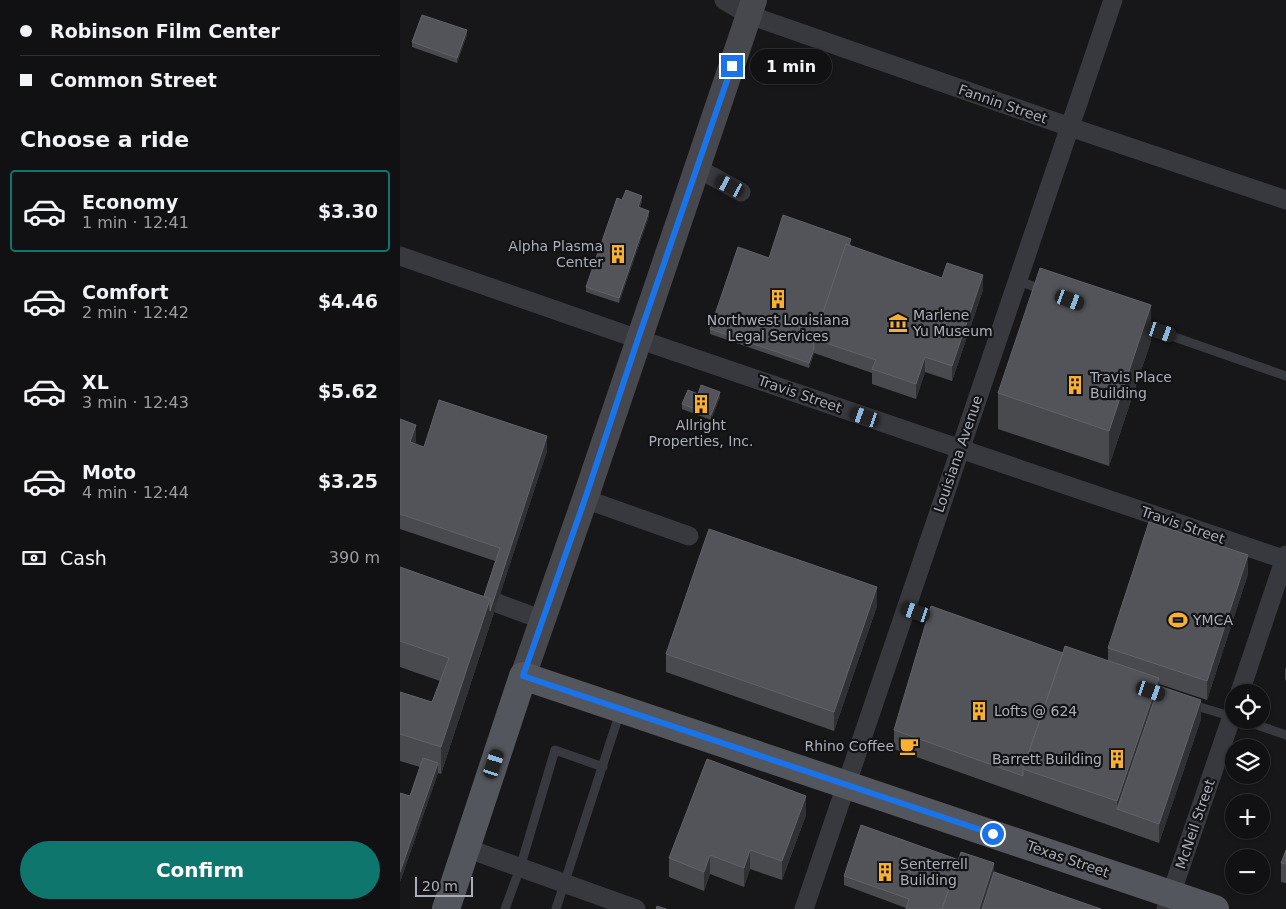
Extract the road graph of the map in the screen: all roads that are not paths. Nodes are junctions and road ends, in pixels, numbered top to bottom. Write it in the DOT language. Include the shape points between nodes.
graph roads {
  1 [pos="724,0"];
  2 [pos="1113,0"];
  3 [pos="752,7"];
  4 [pos="1070,128"];
  5 [pos="697,168"];
  6 [pos="741,192"];
  7 [pos="1286,200"];
  8 [pos="400,256"];
  9 [pos="1017,280"];
  10 [pos="1052,294"];
  11 [pos="1134,323"];
  12 [pos="638,339"];
  13 [pos="1286,376"];
  14 [pos="960,448"];
  15 [pos="585,499"];
  16 [pos="689,536"];
  17 [pos="1286,558"];
  18 [pos="488,600"];
  19 [pos="906,608"];
  20 [pos="543,620"];
  21 [pos="946,622"];
  22 [pos="523,676"];
  23 [pos="1243,684"];
  24 [pos="1179,700"];
  25 [pos="621,709"];
  26 [pos="1225,713"];
  27 [pos="1230,729"];
  28 [pos="1270,729"];
  29 [pos="1286,735"];
  30 [pos="603,767"];
  31 [pos="846,784"];
  32 [pos="466,848"];
  33 [pos="520,868"];
  34 [pos="565,884"];
  35 [pos="1169,902"];
  36 [pos="446,909"];
  37 [pos="505,909"];
  38 [pos="556,909"];
  39 [pos="636,909"];
  40 [pos="804,909"];
  41 [pos="1215,909"];
  1 -- 3 [label="street, Fannin Street"];
  2 -- 4 [label="street, Louisiana Avenue"];
  3 -- 4 [label="street, Fannin Street"];
  3 -- 5 [label="main road"];
  4 -- 7 [label="street, Fannin Street"];
  4 -- 9 [label="street, Louisiana Avenue"];
  5 -- 6 [label="street"];
  5 -- 12 [label="main road"];
  8 -- 12 [label="street, Travis Street"];
  9 -- 10 [label="lane"];
  9 -- 14 [label="street, Louisiana Avenue"];
  11 -- 13 [label="lane"];
  12 -- 14 [label="street, Travis Street"];
  12 -- 15 [label="main road"];
  14 -- 17 [label="street, Travis Street"];
  14 -- 19 [label="street, Louisiana Avenue"];
  15 -- 16 [label="street"];
  15 -- 20 [label="main road"];
  17 -- 23 [label="street"];
  18 -- 20 [label="street"];
  19 -- 21 [label="lane"];
  19 -- 31 [label="street, Louisiana Avenue"];
  20 -- 22 [label="main road"];
  22 -- 25 [label="main road, Texas Street"];
  22 -- 32 [label="main road"];
  24 -- 26 [label="lane"];
  25 -- 30 [label="lane"];
  25 -- 31 [label="main road, Texas Street"];
  27 -- 35 [label="street, McNeil Street"];
  28 -- 29 [label="lane"];
  30 -- 33 [label="lane" via="555,750"];
  30 -- 34 [label="lane"];
  31 -- 35 [label="main road, Texas Street"];
  31 -- 40 [label="street, Louisiana Avenue"];
  32 -- 33 [label="street"];
  32 -- 36 [label="main road"];
  33 -- 34 [label="street"];
  33 -- 37 [label="lane"];
  34 -- 38 [label="lane"];
  34 -- 39 [label="street"];
  35 -- 41 [label="main road, Texas Street"];
}
